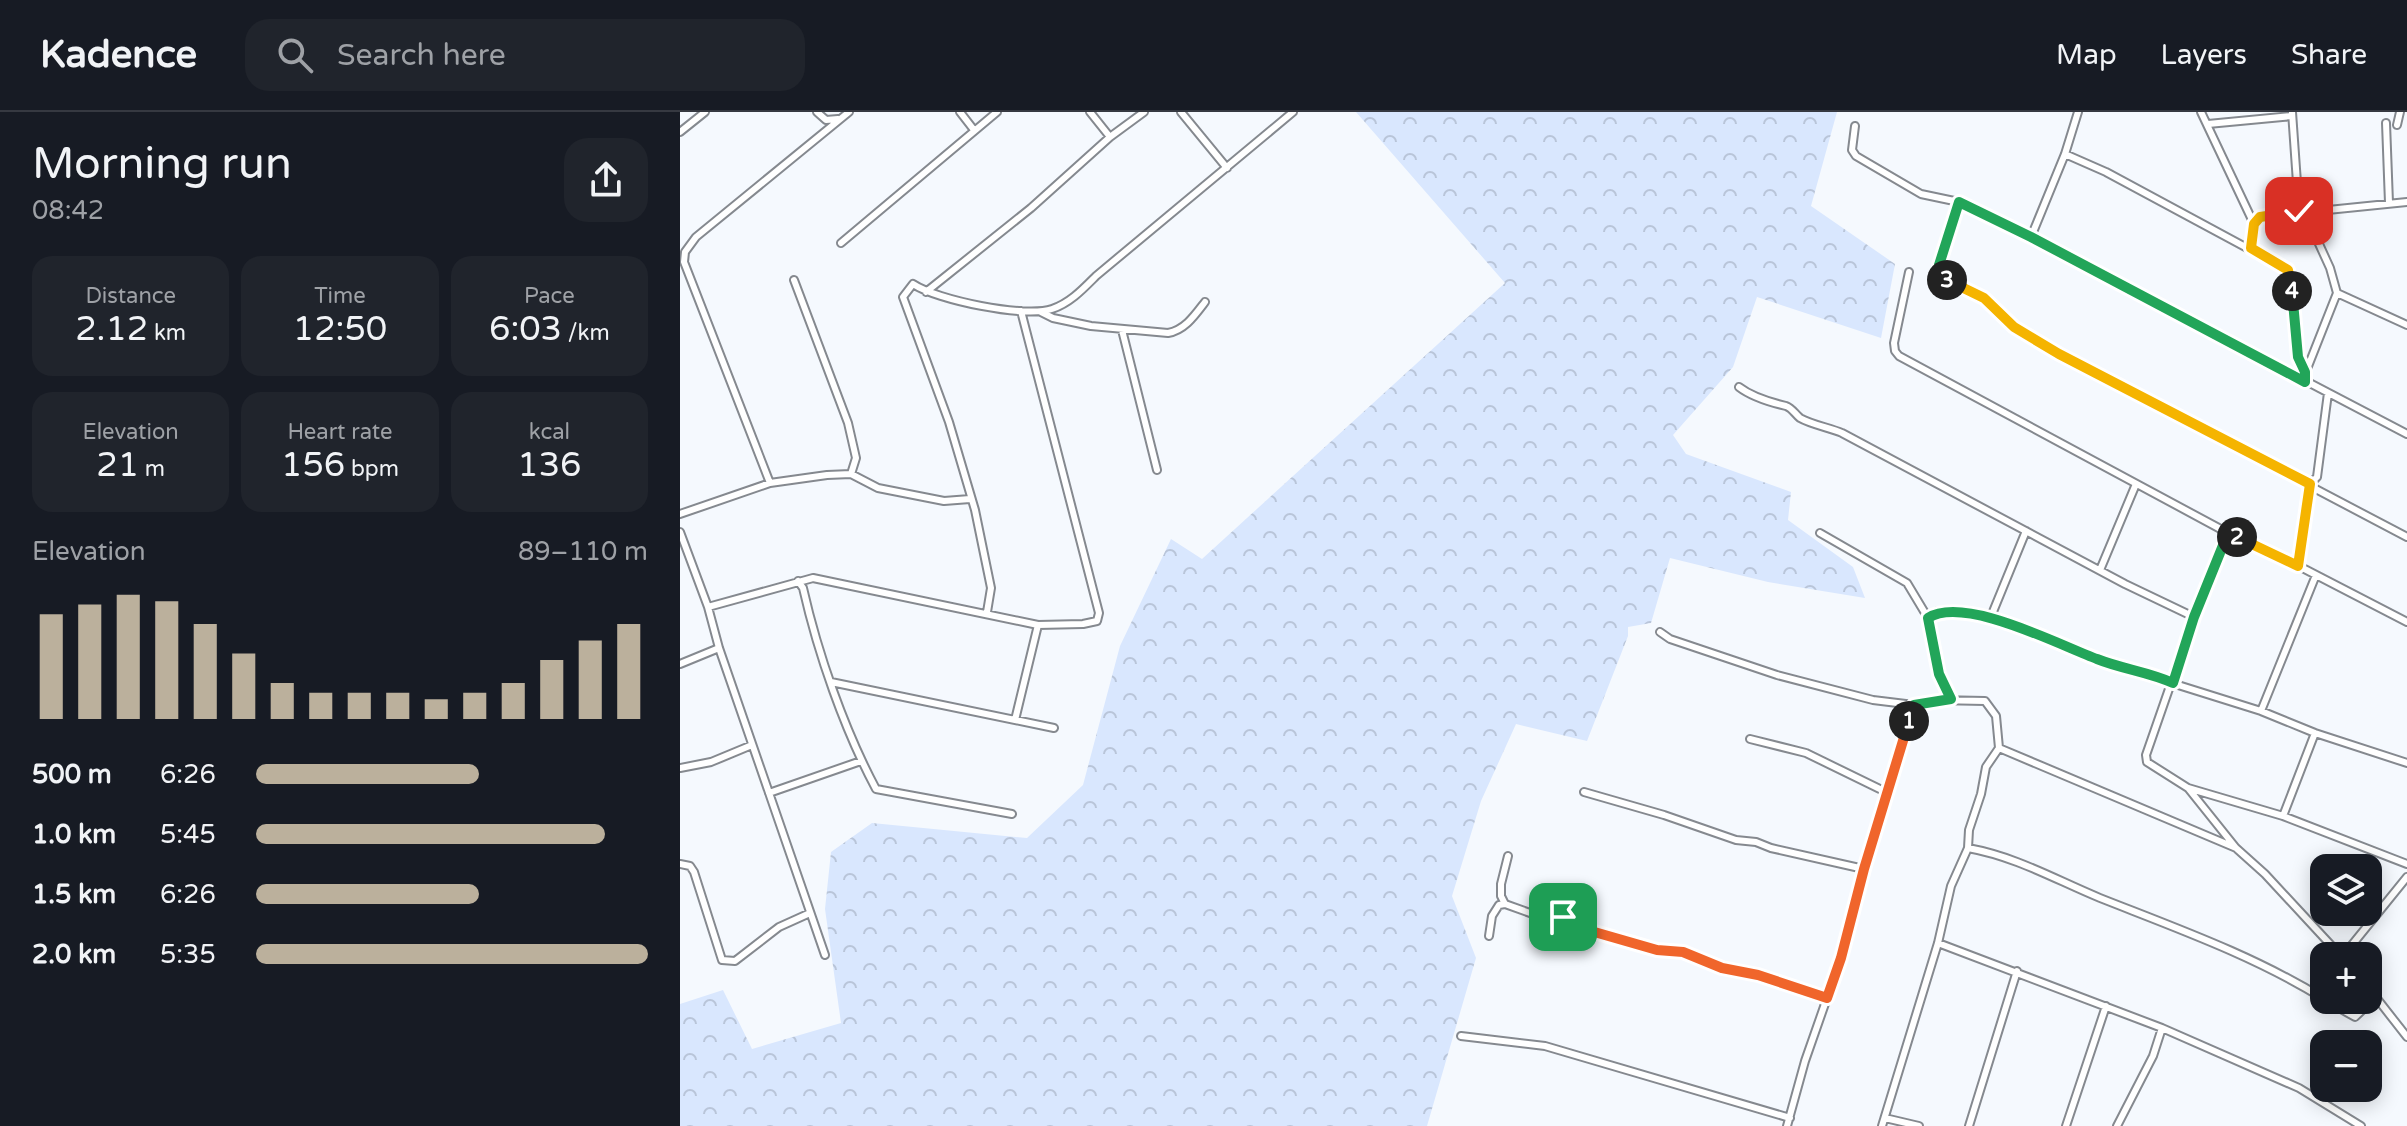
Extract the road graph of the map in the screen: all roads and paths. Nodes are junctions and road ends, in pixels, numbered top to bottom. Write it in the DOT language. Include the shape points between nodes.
graph roads {
  1 [pos="705,112"];
  2 [pos="817,112"];
  3 [pos="849,112"];
  4 [pos="960,112"];
  5 [pos="997,112"];
  6 [pos="1090,112"];
  7 [pos="1144,112"];
  8 [pos="1181,112"];
  9 [pos="1293,112"];
  10 [pos="2078,112"];
  11 [pos="2201,112"];
  12 [pos="2400,112"];
  13 [pos="2292,114"];
  14 [pos="840,119"];
  15 [pos="826,120"];
  16 [pos="2386,123"];
  17 [pos="2208,124"];
  18 [pos="2397,125"];
  19 [pos="1855,126"];
  20 [pos="974,130"];
  21 [pos="680,132"];
  22 [pos="825,132"];
  23 [pos="1110,137"];
  24 [pos="2065,154"];
  25 [pos="1227,168"];
  26 [pos="1959,202"];
  27 [pos="2407,202"];
  28 [pos="2389,203"];
  29 [pos="2302,211"];
  30 [pos="2254,224"];
  31 [pos="2031,237"];
  32 [pos="841,243"];
  33 [pos="2251,248"];
  34 [pos="1909,272"];
  35 [pos="794,280"];
  36 [pos="926,292"];
  37 [pos="2337,293"];
  38 [pos="1205,302"];
  39 [pos="1021,311"];
  40 [pos="1041,312"];
  41 [pos="2407,325"];
  42 [pos="1122,330"];
  43 [pos="2305,372"];
  44 [pos="2305,382"];
  45 [pos="1739,387"];
  46 [pos="2328,393"];
  47 [pos="2407,434"];
  48 [pos="1157,470"];
  49 [pos="851,474"];
  50 [pos="770,483"];
  51 [pos="2136,484"];
  52 [pos="2310,484"];
  53 [pos="970,499"];
  54 [pos="680,514"];
  55 [pos="2026,531"];
  56 [pos="680,532"];
  57 [pos="1820,533"];
  58 [pos="2228,533"];
  59 [pos="2407,537"];
  60 [pos="687,550"];
  61 [pos="680,557"];
  62 [pos="2298,566"];
  63 [pos="2100,570"];
  64 [pos="2316,575"];
  65 [pos="798,581"];
  66 [pos="708,607"];
  67 [pos="987,612"];
  68 [pos="2194,617"];
  69 [pos="1928,618"];
  70 [pos="1990,619"];
  71 [pos="2407,622"];
  72 [pos="1038,625"];
  73 [pos="1660,632"];
  74 [pos="719,648"];
  75 [pos="680,664"];
  76 [pos="831,682"];
  77 [pos="2173,683"];
  78 [pos="1951,699"];
  79 [pos="1914,705"];
  80 [pos="2261,711"];
  81 [pos="1015,720"];
  82 [pos="1054,728"];
  83 [pos="2315,733"];
  84 [pos="1750,739"];
  85 [pos="752,745"];
  86 [pos="1999,748"];
  87 [pos="861,761"];
  88 [pos="2407,763"];
  89 [pos="680,768"];
  90 [pos="2188,788"];
  91 [pos="1584,792"];
  92 [pos="769,793"];
  93 [pos="1888,793"];
  94 [pos="1012,814"];
  95 [pos="2283,816"];
  96 [pos="1968,848"];
  97 [pos="2236,848"];
  98 [pos="1508,856"];
  99 [pos="680,864"];
  100 [pos="2407,864"];
  101 [pos="1864,869"];
  102 [pos="2407,877"];
  103 [pos="1505,904"];
  104 [pos="810,913"];
  105 [pos="1489,936"];
  106 [pos="2329,942"];
  107 [pos="2354,942"];
  108 [pos="1938,943"];
  109 [pos="825,955"];
  110 [pos="2017,971"];
  111 [pos="2310,991"];
  112 [pos="1827,998"];
  113 [pos="2382,1005"];
  114 [pos="2106,1006"];
  115 [pos="2162,1028"];
  116 [pos="1461,1036"];
  117 [pos="2407,1037"];
  118 [pos="1790,1118"];
  119 [pos="1885,1118"];
  120 [pos="1787,1126"];
  121 [pos="1882,1126"];
  122 [pos="1919,1126"];
  123 [pos="1969,1126"];
  124 [pos="2066,1126"];
  125 [pos="2117,1126"];
  126 [pos="2361,1126"];
  1 -- 21 [label="street"];
  2 -- 15 [label="street"];
  3 -- 14 [label="street"];
  4 -- 20 [label="street"];
  5 -- 20 [label="street"];
  6 -- 23 [label="street"];
  7 -- 23 [label="street"];
  8 -- 25 [label="street"];
  9 -- 25 [label="street"];
  10 -- 24 [label="street"];
  11 -- 17 [label="street"];
  12 -- 18 [label="street"];
  13 -- 17 [label="street"];
  13 -- 29 [label="street"];
  14 -- 15 [label="street"];
  14 -- 22 [label="street"];
  15 -- 22 [label="street"];
  16 -- 28 [label="street"];
  17 -- 30 [label="street"];
  19 -- 26 [label="street" via="1852,150 1860,159 1921,194"];
  20 -- 32 [label="street"];
  22 -- 50 [label="street" via="696,237 685,252 684,262"];
  23 -- 36 [label="street"];
  24 -- 31 [label="street"];
  24 -- 33 [label="street"];
  25 -- 40 [label="street" via="1074,298"];
  26 -- 31 [label="street"];
  26 -- 52 [label="street" via="1939,265 1943,277 1984,298 2014,327 2059,354"];
  27 -- 28 [label="street"];
  28 -- 29 [label="street"];
  29 -- 30 [label="street" via="2260,217"];
  29 -- 37 [label="street"];
  30 -- 33 [label="street"];
  31 -- 44 [label="street"];
  33 -- 43 [label="street" via="2288,270 2298,357"];
  34 -- 51 [label="street" via="1894,343 1899,356"];
  35 -- 49 [label="street" via="848,423 856,458"];
  36 -- 39 [label="street"];
  36 -- 53 [label="street" via="913,284 903,297 949,422"];
  37 -- 41 [label="street"];
  37 -- 43 [label="street"];
  38 -- 42 [label="street" via="1174,332"];
  39 -- 40 [label="street"];
  39 -- 72 [label="street" via="1099,613 1093,623"];
  40 -- 42 [label="street"];
  42 -- 48 [label="street"];
  43 -- 44 [label="street"];
  44 -- 46 [label="street"];
  45 -- 55 [label="street" via="1842,433"];
  46 -- 47 [label="street"];
  46 -- 52 [label="street" via="2317,477"];
  49 -- 50 [label="street"];
  49 -- 53 [label="street" via="878,488 944,501"];
  50 -- 54 [label="street"];
  51 -- 58 [label="street"];
  51 -- 63 [label="street"];
  52 -- 59 [label="street"];
  52 -- 62 [label="street"];
  53 -- 67 [label="street" via="989,573"];
  55 -- 63 [label="street"];
  55 -- 70 [label="street"];
  56 -- 60 [label="street"];
  57 -- 69 [label="street" via="1907,583"];
  58 -- 62 [label="street"];
  58 -- 68 [label="street"];
  60 -- 61 [label="street"];
  60 -- 66 [label="street"];
  62 -- 64 [label="street"];
  63 -- 68 [label="street"];
  64 -- 71 [label="street"];
  64 -- 80 [label="street"];
  65 -- 66 [label="street"];
  65 -- 67 [label="street" via="822,579"];
  65 -- 76 [label="street"];
  66 -- 74 [label="street"];
  67 -- 72 [label="street"];
  68 -- 77 [label="street"];
  69 -- 70 [label="street" via="1949,611"];
  69 -- 78 [label="street" via="1939,674"];
  70 -- 77 [label="street"];
  72 -- 81 [label="street"];
  73 -- 79 [label="street" via="1806,683"];
  74 -- 75 [label="street"];
  74 -- 85 [label="street"];
  76 -- 81 [label="street"];
  76 -- 87 [label="street"];
  77 -- 80 [label="street"];
  77 -- 90 [label="street" via="2147,762"];
  78 -- 79 [label="street"];
  78 -- 86 [label="street" via="1985,701 1992,708"];
  79 -- 93 [label="street"];
  80 -- 83 [label="street"];
  81 -- 82 [label="street"];
  83 -- 88 [label="street"];
  83 -- 95 [label="street"];
  84 -- 93 [label="street" via="1806,753"];
  85 -- 89 [label="street"];
  85 -- 92 [label="street"];
  86 -- 96 [label="street" via="1986,767"];
  86 -- 97 [label="street"];
  87 -- 92 [label="street"];
  87 -- 94 [label="street" via="876,789"];
  90 -- 95 [label="street"];
  90 -- 97 [label="street"];
  91 -- 101 [label="street" via="1736,840"];
  92 -- 104 [label="street"];
  93 -- 101 [label="street"];
  95 -- 100 [label="street"];
  96 -- 108 [label="street" via="1951,886"];
  96 -- 111 [label="street" via="2027,864"];
  97 -- 106 [label="street"];
  98 -- 103 [label="street" via="1501,884"];
  99 -- 104 [label="street" via="694,872 722,960 735,961 779,927"];
  101 -- 112 [label="street"];
  102 -- 107 [label="street"];
  103 -- 105 [label="street" via="1496,909"];
  103 -- 112 [label="street" via="1574,919 1591,931 1683,952"];
  104 -- 109 [label="street"];
  108 -- 110 [label="street"];
  108 -- 119 [label="street"];
  110 -- 114 [label="street"];
  110 -- 123 [label="street"];
  112 -- 118 [label="street"];
  113 -- 117 [label="street"];
  114 -- 115 [label="street"];
  114 -- 124 [label="street"];
  115 -- 125 [label="street"];
  115 -- 126 [label="street" via="2299,1088"];
  116 -- 118 [label="street" via="1545,1046"];
  118 -- 120 [label="street"];
  119 -- 121 [label="street"];
  119 -- 122 [label="street"];
}
